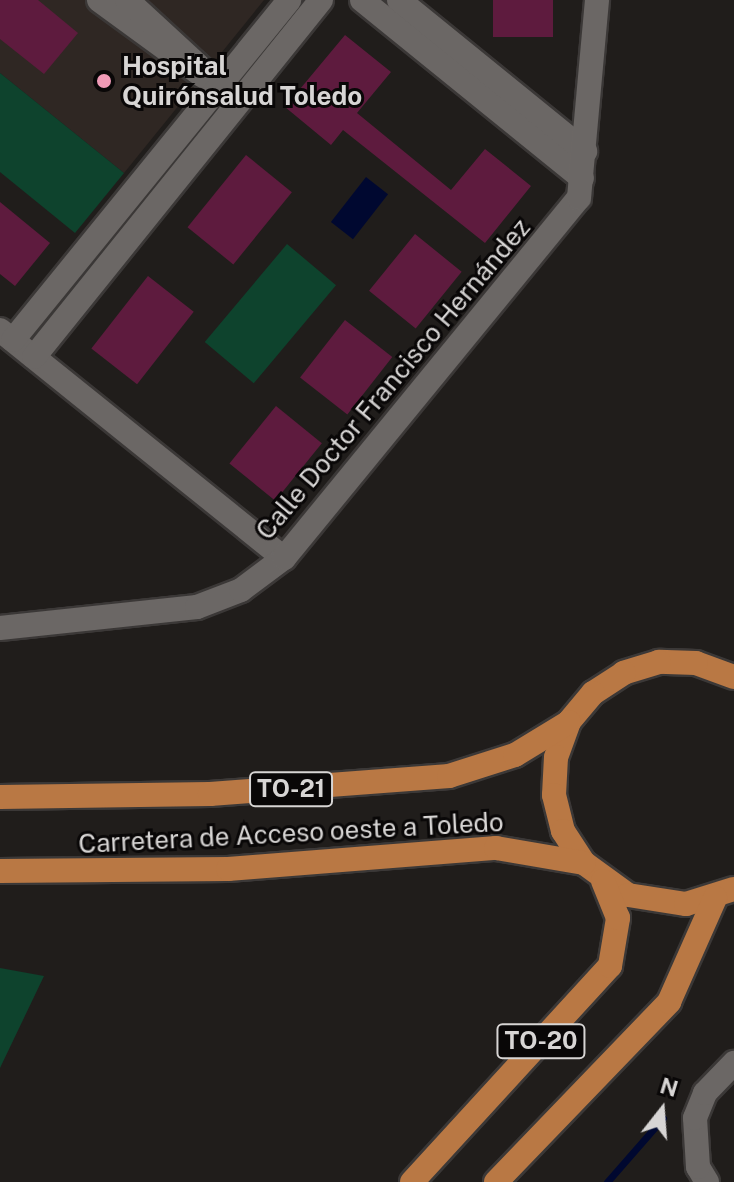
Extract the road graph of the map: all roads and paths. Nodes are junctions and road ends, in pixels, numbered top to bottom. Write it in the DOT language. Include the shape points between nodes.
graph roads {
  1 [pos="99,0"];
  2 [pos="127,0"];
  3 [pos="289,0"];
  4 [pos="321,0"];
  5 [pos="362,0"];
  6 [pos="399,0"];
  7 [pos="597,0"];
  8 [pos="219,85"];
  9 [pos="238,101"];
  10 [pos="585,151"];
  11 [pos="582,178"];
  12 [pos="7,335"];
  13 [pos="34,357"];
  14 [pos="284,558"];
  15 [pos="0,628"];
  16 [pos="734,677"];
  17 [pos="569,722"];
  18 [pos="0,797"];
  19 [pos="584,863"];
  20 [pos="0,871"];
  21 [pos="603,881"];
  22 [pos="725,893"];
  23 [pos="734,1063"];
  24 [pos="412,1182"];
  25 [pos="496,1182"];
  26 [pos="707,1182"];
  1 -- 8 [label="street" via="173,60"];
  2 -- 8 [label="street"];
  3 -- 8 [label="street"];
  4 -- 9 [label="street"];
  5 -- 11 [label="street"];
  6 -- 10 [label="street"];
  7 -- 10 [label="street, Calle Doctor Francisco Hernández"];
  8 -- 9 [label="street"];
  8 -- 12 [label="street"];
  9 -- 13 [label="street"];
  10 -- 11 [label="street, Calle Doctor Francisco Hernández"];
  11 -- 14 [label="street, Calle Doctor Francisco Hernández" via="579,198"];
  12 -- 13 [label="street"];
  13 -- 14 [label="street"];
  14 -- 15 [label="street, Calle Doctor Francisco Hernández" via="241,590 197,607"];
  16 -- 17 [label="highway, TO-20" via="696,663 659,662 613,680"];
  17 -- 18 [label="highway, Carretera de Acceso oeste a Toledo / TO-21" via="515,755 449,776 210,794"];
  17 -- 19 [label="highway, TO-20" via="556,757 554,795 563,831"];
  19 -- 20 [label="highway, Carretera de Acceso oeste a Toledo" via="496,848 198,870"];
  19 -- 21 [label="highway, TO-20"];
  21 -- 22 [label="highway, TO-20" via="657,903"];
  21 -- 24 [label="highway, TO-20" via="618,918 610,966"];
  22 -- 25 [label="highway, TO-20" via="669,1002"];
  23 -- 26 [label="street" via="705,1093 695,1118 698,1167"];
}
